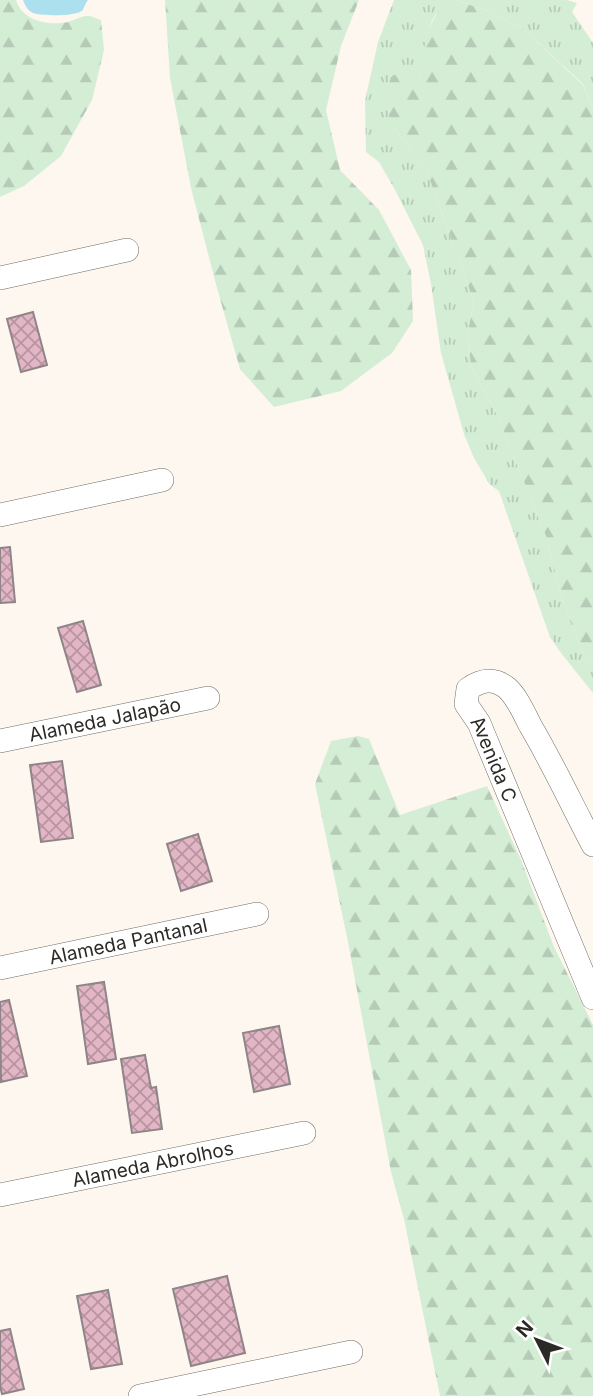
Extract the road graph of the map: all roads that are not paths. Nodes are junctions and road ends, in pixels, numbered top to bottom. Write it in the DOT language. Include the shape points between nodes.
graph roads {
  1 [pos="127,250"];
  2 [pos="0,278"];
  3 [pos="162,481"];
  4 [pos="0,515"];
  5 [pos="208,698"];
  6 [pos="0,741"];
  7 [pos="593,845"];
  8 [pos="257,914"];
  9 [pos="0,968"];
  10 [pos="593,998"];
  11 [pos="304,1133"];
  12 [pos="0,1195"];
  13 [pos="351,1352"];
  14 [pos="140,1396"];
  1 -- 2 [label="street"];
  3 -- 4 [label="street"];
  5 -- 6 [label="street, Alameda Jalapão"];
  7 -- 10 [label="street, Avenida C" via="518,702 493,682 479,681 468,689 466,704 479,723"];
  8 -- 9 [label="street, Alameda Pantanal"];
  11 -- 12 [label="street, Alameda Abrolhos"];
  13 -- 14 [label="street"];
}
